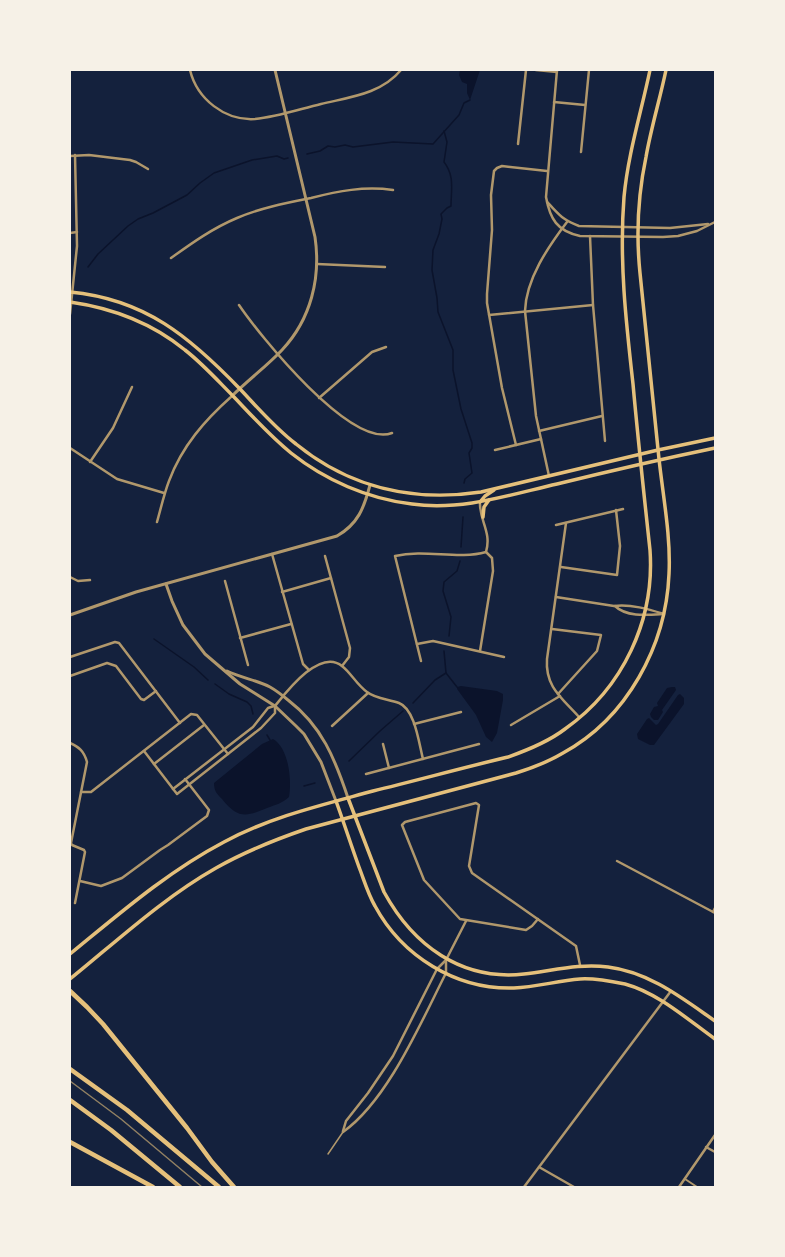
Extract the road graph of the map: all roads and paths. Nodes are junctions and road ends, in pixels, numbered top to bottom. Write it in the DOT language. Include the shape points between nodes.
graph roads {
  1 [pos="190,70"];
  2 [pos="275,70"];
  3 [pos="402,70"];
  4 [pos="526,70"];
  5 [pos="536,70"];
  6 [pos="589,70"];
  7 [pos="650,70"];
  8 [pos="666,70"];
  9 [pos="557,71"];
  10 [pos="554,102"];
  11 [pos="585,105"];
  12 [pos="285,113"];
  13 [pos="518,144"];
  14 [pos="581,152"];
  15 [pos="70,156"];
  16 [pos="75,156"];
  17 [pos="148,169"];
  18 [pos="548,171"];
  19 [pos="393,190"];
  20 [pos="306,199"];
  21 [pos="546,202"];
  22 [pos="567,222"];
  23 [pos="715,222"];
  24 [pos="711,224"];
  25 [pos="623,228"];
  26 [pos="638,228"];
  27 [pos="562,229"];
  28 [pos="77,232"];
  29 [pos="70,233"];
  30 [pos="590,236"];
  31 [pos="623,236"];
  32 [pos="638,237"];
  33 [pos="171,258"];
  34 [pos="317,264"];
  35 [pos="385,267"];
  36 [pos="71,292"];
  37 [pos="71,302"];
  38 [pos="239,305"];
  39 [pos="593,305"];
  40 [pos="525,311"];
  41 [pos="70,314"];
  42 [pos="488,315"];
  43 [pos="386,347"];
  44 [pos="278,354"];
  45 [pos="132,387"];
  46 [pos="240,389"];
  47 [pos="232,396"];
  48 [pos="319,398"];
  49 [pos="602,416"];
  50 [pos="539,431"];
  51 [pos="392,433"];
  52 [pos="715,438"];
  53 [pos="540,439"];
  54 [pos="605,441"];
  55 [pos="516,445"];
  56 [pos="70,448"];
  57 [pos="715,448"];
  58 [pos="495,450"];
  59 [pos="658,450"];
  60 [pos="640,454"];
  61 [pos="659,460"];
  62 [pos="90,462"];
  63 [pos="640,464"];
  64 [pos="549,476"];
  65 [pos="370,485"];
  66 [pos="496,488"];
  67 [pos="165,493"];
  68 [pos="368,495"];
  69 [pos="490,500"];
  70 [pos="480,502"];
  71 [pos="623,509"];
  72 [pos="616,510"];
  73 [pos="483,517"];
  74 [pos="157,522"];
  75 [pos="566,522"];
  76 [pos="556,525"];
  77 [pos="486,552"];
  78 [pos="272,554"];
  79 [pos="325,556"];
  80 [pos="561,567"];
  81 [pos="70,577"];
  82 [pos="331,578"];
  83 [pos="90,580"];
  84 [pos="225,581"];
  85 [pos="166,584"];
  86 [pos="282,592"];
  87 [pos="556,597"];
  88 [pos="614,606"];
  89 [pos="646,608"];
  90 [pos="664,614"];
  91 [pos="70,615"];
  92 [pos="644,615"];
  93 [pos="291,624"];
  94 [pos="552,628"];
  95 [pos="240,638"];
  96 [pos="417,644"];
  97 [pos="480,651"];
  98 [pos="70,657"];
  99 [pos="504,657"];
  100 [pos="421,661"];
  101 [pos="248,665"];
  102 [pos="342,666"];
  103 [pos="309,670"];
  104 [pos="225,671"];
  105 [pos="70,676"];
  106 [pos="156,691"];
  107 [pos="368,693"];
  108 [pos="559,695"];
  109 [pos="283,696"];
  110 [pos="275,706"];
  111 [pos="461,712"];
  112 [pos="579,718"];
  113 [pos="180,723"];
  114 [pos="414,724"];
  115 [pos="204,725"];
  116 [pos="511,725"];
  117 [pos="332,726"];
  118 [pos="70,743"];
  119 [pos="383,744"];
  120 [pos="479,744"];
  121 [pos="224,749"];
  122 [pos="144,751"];
  123 [pos="228,754"];
  124 [pos="423,759"];
  125 [pos="154,764"];
  126 [pos="389,768"];
  127 [pos="366,774"];
  128 [pos="185,779"];
  129 [pos="189,784"];
  130 [pos="173,789"];
  131 [pos="81,792"];
  132 [pos="348,798"];
  133 [pos="336,801"];
  134 [pos="354,816"];
  135 [pos="342,819"];
  136 [pos="617,861"];
  137 [pos="80,881"];
  138 [pos="75,903"];
  139 [pos="715,908"];
  140 [pos="714,912"];
  141 [pos="538,919"];
  142 [pos="466,921"];
  143 [pos="70,954"];
  144 [pos="446,960"];
  145 [pos="580,965"];
  146 [pos="437,969"];
  147 [pos="446,974"];
  148 [pos="70,979"];
  149 [pos="70,991"];
  150 [pos="671,991"];
  151 [pos="663,1002"];
  152 [pos="715,1021"];
  153 [pos="715,1039"];
  154 [pos="70,1069"];
  155 [pos="70,1100"];
  156 [pos="343,1132"];
  157 [pos="715,1135"];
  158 [pos="70,1142"];
  159 [pos="706,1147"];
  160 [pos="715,1152"];
  161 [pos="328,1154"];
  162 [pos="539,1167"];
  163 [pos="685,1178"];
  164 [pos="153,1187"];
  165 [pos="180,1187"];
  166 [pos="219,1187"];
  167 [pos="234,1187"];
  168 [pos="524,1187"];
  169 [pos="574,1187"];
  170 [pos="679,1187"];
  171 [pos="697,1187"];
  1 -- 12 [label="street" via="205,99 226,114 254,119"];
  2 -- 12 [label="street"];
  3 -- 12 [label="street" via="385,84 368,92"];
  4 -- 13 [label="street"];
  5 -- 9 [label="street"];
  6 -- 11 [label="street"];
  7 -- 25 [label="main road" via="629,159"];
  8 -- 26 [label="main road" via="645,158"];
  9 -- 10 [label="street"];
  10 -- 11 [label="street"];
  10 -- 18 [label="street"];
  11 -- 14 [label="street"];
  12 -- 20 [label="street"];
  15 -- 16 [label="street"];
  16 -- 17 [label="street" via="89,155 130,160"];
  16 -- 28 [label="street"];
  18 -- 21 [label="street"];
  18 -- 42 [label="street" via="502,166 494,171 491,194"];
  19 -- 20 [label="street" via="356,189"];
  20 -- 33 [label="street" via="237,218 207,233"];
  20 -- 34 [label="street" via="315,236"];
  21 -- 22 [label="street"];
  21 -- 27 [label="street" via="553,220"];
  22 -- 25 [label="street" via="579,226"];
  22 -- 27 [label="street"];
  23 -- 24 [label="street"];
  24 -- 26 [label="street"];
  24 -- 32 [label="street" via="689,234"];
  25 -- 26 [label="street"];
  25 -- 31 [label="main road"];
  26 -- 32 [label="main road"];
  27 -- 30 [label="street" via="573,234"];
  27 -- 40 [label="street" via="531,282"];
  28 -- 29 [label="street"];
  28 -- 36 [label="street"];
  30 -- 31 [label="street"];
  30 -- 39 [label="street"];
  31 -- 32 [label="street"];
  31 -- 60 [label="main road" via="625,312"];
  32 -- 59 [label="main road"];
  34 -- 35 [label="street"];
  34 -- 44 [label="street" via="309,306 298,329"];
  36 -- 37 [label="street"];
  36 -- 46 [label="main road" via="122,303 168,326 200,349"];
  37 -- 41 [label="street"];
  37 -- 47 [label="main road" via="106,309 156,330 195,357"];
  38 -- 44 [label="street"];
  39 -- 40 [label="street"];
  39 -- 49 [label="street"];
  40 -- 42 [label="street"];
  40 -- 50 [label="street"];
  42 -- 55 [label="street"];
  43 -- 48 [label="street" via="372,352"];
  44 -- 46 [label="street"];
  44 -- 48 [label="street"];
  45 -- 62 [label="street" via="113,428"];
  46 -- 47 [label="street"];
  46 -- 65 [label="main road" via="277,428 305,452 331,468"];
  47 -- 67 [label="street" via="210,416 193,437 176,465"];
  47 -- 68 [label="main road" via="301,460"];
  48 -- 51 [label="street" via="361,428 379,435"];
  49 -- 50 [label="street"];
  49 -- 54 [label="street"];
  50 -- 53 [label="street"];
  52 -- 59 [label="main road"];
  53 -- 55 [label="street"];
  53 -- 64 [label="street"];
  55 -- 58 [label="street"];
  56 -- 62 [label="street"];
  57 -- 61 [label="main road"];
  59 -- 60 [label="main road"];
  59 -- 61 [label="main road"];
  60 -- 63 [label="main road"];
  60 -- 64 [label="main road"];
  61 -- 63 [label="main road"];
  61 -- 90 [label="main road" via="669,557 669,584"];
  62 -- 67 [label="street" via="117,478"];
  63 -- 69 [label="main road"];
  63 -- 89 [label="main road" via="650,560"];
  64 -- 66 [label="main road"];
  65 -- 66 [label="main road" via="402,493 430,496 469,494"];
  65 -- 68 [label="street"];
  66 -- 70 [label="main road"];
  67 -- 74 [label="street"];
  68 -- 70 [label="main road" via="394,502 425,505 449,506"];
  68 -- 78 [label="street" via="357,519 345,531 328,539"];
  69 -- 70 [label="main road"];
  69 -- 73 [label="main road" via="485,504"];
  70 -- 73 [label="street"];
  71 -- 72 [label="street"];
  72 -- 75 [label="street"];
  72 -- 80 [label="street" via="620,546 617,575"];
  73 -- 77 [label="street" via="488,536"];
  75 -- 76 [label="street"];
  75 -- 80 [label="street"];
  77 -- 96 [label="street" via="473,555 414,553 395,556"];
  77 -- 97 [label="street" via="492,558 493,571"];
  78 -- 85 [label="street"];
  78 -- 86 [label="street"];
  79 -- 82 [label="street"];
  80 -- 87 [label="street"];
  81 -- 83 [label="street" via="78,581"];
  82 -- 86 [label="street"];
  82 -- 102 [label="street" via="350,648 349,657"];
  84 -- 95 [label="street"];
  85 -- 91 [label="street"];
  85 -- 104 [label="street" via="186,630 205,654"];
  86 -- 93 [label="street"];
  87 -- 88 [label="street"];
  87 -- 94 [label="street"];
  88 -- 89 [label="street"];
  88 -- 92 [label="street" via="620,611"];
  89 -- 90 [label="street"];
  89 -- 92 [label="main road"];
  90 -- 92 [label="street"];
  90 -- 134 [label="main road" via="648,661 626,697 603,723 564,753 533,768"];
  92 -- 112 [label="main road" via="640,632 623,667 606,692"];
  93 -- 95 [label="street"];
  93 -- 103 [label="street" via="304,664"];
  94 -- 108 [label="street" via="547,670 550,682"];
  94 -- 108 [label="street" via="601,635 597,650"];
  95 -- 101 [label="street"];
  96 -- 97 [label="street" via="432,641"];
  96 -- 100 [label="street"];
  97 -- 99 [label="street"];
  98 -- 106 [label="street" via="115,642 119,643"];
  102 -- 103 [label="street" via="324,662"];
  102 -- 107 [label="street"];
  103 -- 109 [label="street"];
  104 -- 109 [label="street" via="268,686"];
  104 -- 110 [label="street" via="240,684"];
  105 -- 106 [label="street" via="111,663 141,699 144,700"];
  106 -- 113 [label="street"];
  107 -- 114 [label="street" via="403,705 410,712"];
  107 -- 117 [label="street"];
  108 -- 112 [label="street"];
  108 -- 116 [label="street"];
  109 -- 110 [label="street"];
  109 -- 132 [label="street" via="307,717 324,739"];
  110 -- 121 [label="street" via="268,708 253,727"];
  110 -- 123 [label="street" via="275,713 261,728"];
  110 -- 133 [label="street" via="311,744"];
  111 -- 114 [label="street"];
  112 -- 132 [label="main road" via="556,735 508,757"];
  113 -- 115 [label="street" via="194,714"];
  113 -- 122 [label="street"];
  114 -- 124 [label="street"];
  115 -- 121 [label="street"];
  115 -- 125 [label="street"];
  118 -- 131 [label="street" via="78,746 85,754 87,762"];
  119 -- 126 [label="street"];
  120 -- 124 [label="street"];
  121 -- 123 [label="street"];
  121 -- 128 [label="street"];
  122 -- 125 [label="street"];
  122 -- 131 [label="street" via="91,792"];
  123 -- 129 [label="street"];
  124 -- 126 [label="street"];
  125 -- 130 [label="street"];
  126 -- 127 [label="street"];
  128 -- 129 [label="street"];
  128 -- 130 [label="street"];
  129 -- 130 [label="street" via="177,794"];
  129 -- 137 [label="street" via="209,810 207,816 122,878 101,886"];
  131 -- 137 [label="street" via="70,843 85,852"];
  132 -- 133 [label="main road"];
  132 -- 134 [label="main road"];
  133 -- 135 [label="main road"];
  133 -- 143 [label="main road" via="265,823 199,855 149,890"];
  134 -- 135 [label="main road"];
  134 -- 144 [label="main road" via="389,902 410,930"];
  135 -- 146 [label="main road" via="368,890 381,916 407,948"];
  135 -- 148 [label="main road" via="278,839 216,868 164,903"];
  136 -- 140 [label="street"];
  137 -- 138 [label="street"];
  139 -- 140 [label="street"];
  141 -- 142 [label="street" via="526,930"];
  141 -- 142 [label="street" via="470,870 479,805 476,803 405,822 402,825 424,880 460,919"];
  141 -- 145 [label="street" via="576,946"];
  142 -- 144 [label="street"];
  144 -- 145 [label="main road" via="478,972 501,975 525,974"];
  144 -- 146 [label="street"];
  144 -- 147 [label="street"];
  145 -- 150 [label="main road" via="624,970 648,978"];
  146 -- 147 [label="main road"];
  146 -- 156 [label="street" via="393,1056 346,1122"];
  147 -- 151 [label="main road" via="467,982 502,988 524,988 580,979 603,980 636,988"];
  147 -- 156 [label="street" via="386,1084 361,1116"];
  149 -- 167 [label="highway" via="103,1024"];
  150 -- 151 [label="street"];
  150 -- 152 [label="main road"];
  151 -- 153 [label="main road"];
  151 -- 162 [label="street"];
  154 -- 166 [label="highway" via="127,1110"];
  155 -- 165 [label="highway"];
  156 -- 161 [label="lane"];
  157 -- 159 [label="street"];
  158 -- 164 [label="highway"];
  159 -- 160 [label="street"];
  159 -- 163 [label="street"];
  162 -- 168 [label="street"];
  162 -- 169 [label="street"];
  163 -- 170 [label="street"];
  163 -- 171 [label="street"];
}
